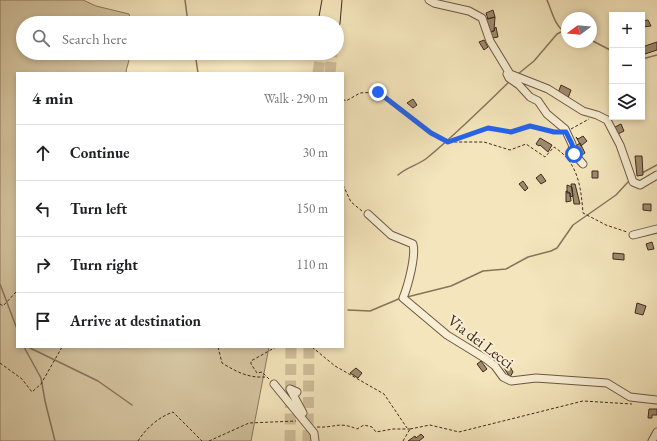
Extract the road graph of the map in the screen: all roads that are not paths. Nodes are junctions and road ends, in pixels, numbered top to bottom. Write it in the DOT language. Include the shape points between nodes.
graph roads {
  1 [pos="328,0"];
  2 [pos="336,0"];
  3 [pos="429,0"];
  4 [pos="325,16"];
  5 [pos="335,16"];
  6 [pos="508,70"];
  7 [pos="584,164"];
  8 [pos="657,175"];
  9 [pos="368,214"];
  10 [pos="657,229"];
  11 [pos="632,235"];
  12 [pos="274,384"];
  13 [pos="297,392"];
  14 [pos="657,400"];
  15 [pos="305,421"];
  16 [pos="657,432"];
  17 [pos="315,441"];
  18 [pos="652,441"];
  1 -- 4 [label="highway"];
  2 -- 5 [label="highway"];
  3 -- 6 [label="street" via="434,4 469,11 482,18 490,41"];
  6 -- 7 [label="street" via="509,78 538,101 547,114 566,132 574,154"];
  6 -- 8 [label="street" via="510,74 548,89 583,111 606,120 620,145 633,182 640,185"];
  9 -- 14 [label="street, Via dei Lecci" via="391,235 413,244 415,252 409,283 403,298 447,335 495,366 503,377 511,381 536,378 607,382 630,397"];
  10 -- 11 [label="street"];
  12 -- 15 [label="street"];
  13 -- 15 [label="street" via="290,389 304,414"];
  15 -- 17 [label="street" via="314,433"];
  16 -- 18 [label="street"];
}
